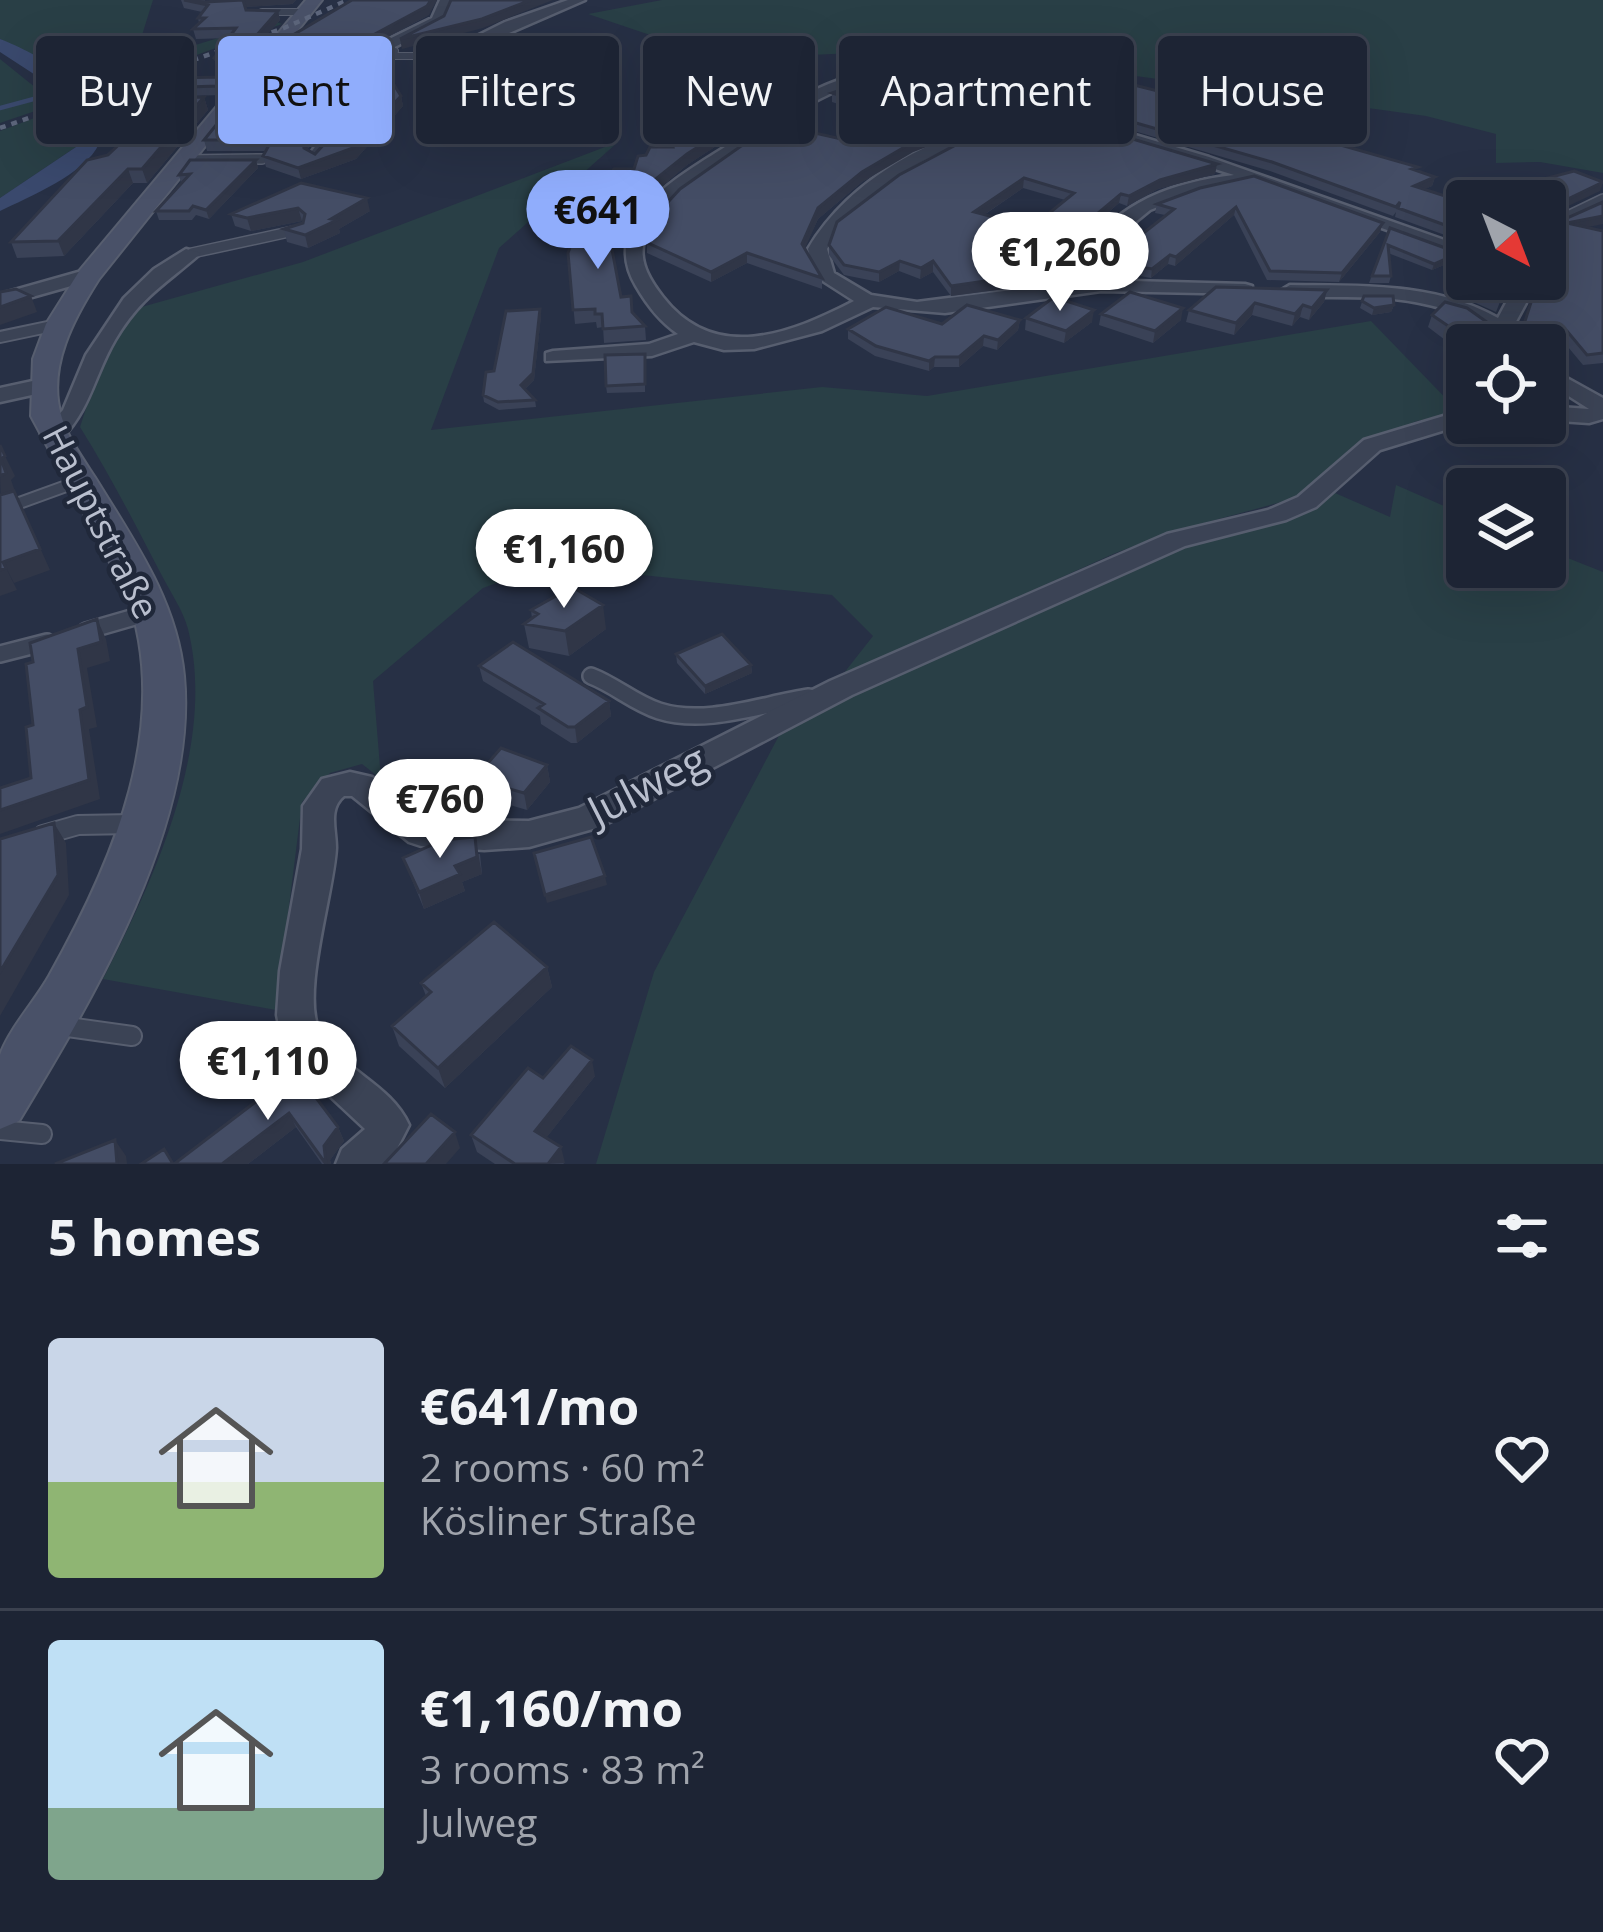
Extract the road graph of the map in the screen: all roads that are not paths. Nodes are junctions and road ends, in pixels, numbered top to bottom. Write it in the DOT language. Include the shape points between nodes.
graph roads {
  1 [pos="446,0"];
  2 [pos="579,0"];
  3 [pos="310,6"];
  4 [pos="251,12"];
  5 [pos="283,36"];
  6 [pos="402,36"];
  7 [pos="487,36"];
  8 [pos="416,39"];
  9 [pos="392,53"];
  10 [pos="839,85"];
  11 [pos="218,110"];
  12 [pos="1134,139"];
  13 [pos="325,144"];
  14 [pos="950,144"];
  15 [pos="317,154"];
  16 [pos="262,159"];
  17 [pos="182,160"];
  18 [pos="1263,178"];
  19 [pos="1603,200"];
  20 [pos="1566,217"];
  21 [pos="300,230"];
  22 [pos="1446,246"];
  23 [pos="191,253"];
  24 [pos="89,274"];
  25 [pos="1082,286"];
  26 [pos="0,301"];
  27 [pos="870,301"];
  28 [pos="1492,324"];
  29 [pos="57,325"];
  30 [pos="695,335"];
  31 [pos="0,337"];
  32 [pos="554,356"];
  33 [pos="42,386"];
  34 [pos="1566,386"];
  35 [pos="0,394"];
  36 [pos="1603,410"];
  37 [pos="1566,414"];
  38 [pos="1446,423"];
  39 [pos="53,434"];
  40 [pos="80,481"];
  41 [pos="0,511"];
  42 [pos="152,612"];
  43 [pos="0,654"];
  44 [pos="591,676"];
  45 [pos="825,696"];
  46 [pos="138,824"];
  47 [pos="20,842"];
  48 [pos="50,1024"];
  49 [pos="131,1036"];
  50 [pos="0,1103"];
  51 [pos="0,1130"];
  52 [pos="42,1134"];
  53 [pos="357,1164"];
  1 -- 6 [label="street" via="437,20"];
  2 -- 7 [label="street"];
  3 -- 4 [label="lane"];
  3 -- 5 [label="main road, Hauptstraße"];
  6 -- 8 [label="lane"];
  6 -- 9 [label="street"];
  10 -- 30 [label="street" via="680,182 646,217 633,260 664,316"];
  11 -- 17 [label="main road, Hauptstraße"];
  12 -- 18 [label="street"];
  13 -- 15 [label="street"];
  14 -- 27 [label="street" via="824,227 818,265 837,288"];
  16 -- 17 [label="lane"];
  17 -- 24 [label="main road, Hauptstraße"];
  18 -- 22 [label="street"];
  18 -- 25 [label="street" via="1184,188 1143,207 1091,256"];
  19 -- 20 [label="lane"];
  21 -- 23 [label="lane"];
  23 -- 39 [label="street" via="160,270 109,336 79,409"];
  24 -- 26 [label="street"];
  24 -- 29 [label="main road, Hauptstraße"];
  25 -- 27 [label="street" via="939,307"];
  25 -- 28 [label="street" via="1408,295"];
  27 -- 30 [label="street" via="772,343"];
  29 -- 31 [label="lane"];
  29 -- 33 [label="main road, Hauptstraße"];
  30 -- 32 [label="street" via="652,350"];
  33 -- 35 [label="street"];
  33 -- 39 [label="main road, Hauptstraße"];
  34 -- 36 [label="street"];
  36 -- 37 [label="street"];
  38 -- 45 [label="street, Julweg" via="1372,446 1307,502 1176,540"];
  39 -- 40 [label="main road, Hauptstraße"];
  40 -- 41 [label="lane"];
  40 -- 42 [label="main road, Hauptstraße"];
  42 -- 43 [label="lane"];
  42 -- 46 [label="main road, Hauptstraße" via="163,660 163,728"];
  44 -- 45 [label="lane, Julweg" via="660,712"];
  45 -- 53 [label="street, Julweg" via="588,818 529,834 421,833 361,786 332,788 320,802 295,1003 299,1031 388,1125 380,1145"];
  46 -- 47 [label="lane" via="78,825"];
  46 -- 48 [label="main road, Hauptstraße" via="118,887"];
  48 -- 49 [label="lane"];
  48 -- 50 [label="main road, Hauptstraße"];
  51 -- 52 [label="lane"];
}
